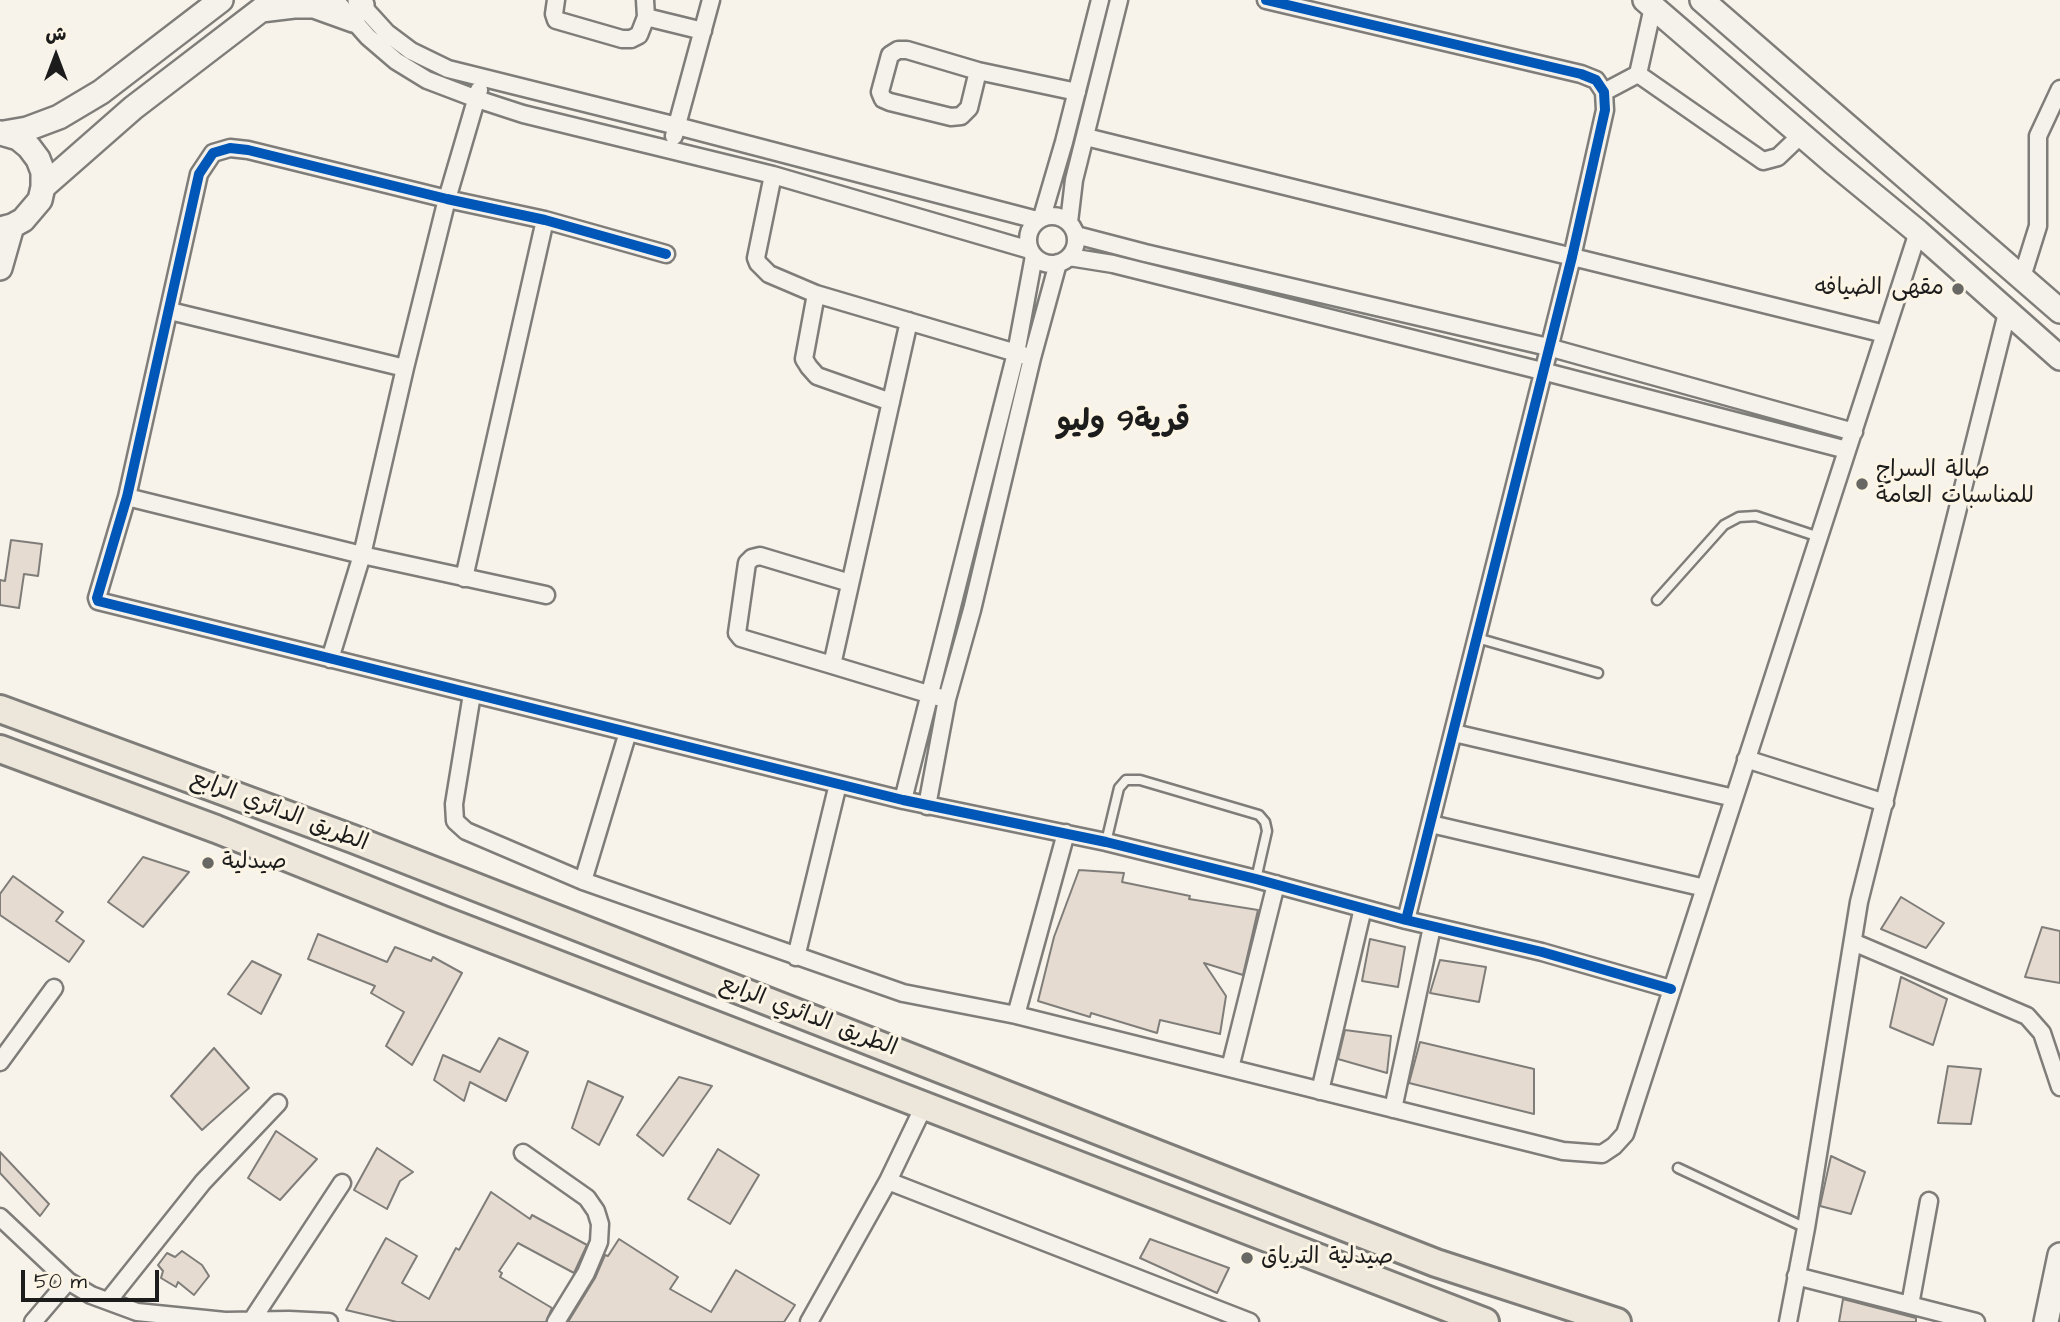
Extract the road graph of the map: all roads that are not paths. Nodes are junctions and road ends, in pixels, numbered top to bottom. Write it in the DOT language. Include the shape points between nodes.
graph roads {
  1 [pos="221,0"];
  2 [pos="335,0"];
  3 [pos="556,0"];
  4 [pos="711,0"];
  5 [pos="1100,0"];
  6 [pos="1119,0"];
  7 [pos="1266,0"];
  8 [pos="1702,0"];
  9 [pos="1310,4"];
  10 [pos="1649,4"];
  11 [pos="268,5"];
  12 [pos="358,6"];
  13 [pos="645,8"];
  14 [pos="703,31"];
  15 [pos="978,71"];
  16 [pos="1638,74"];
  17 [pos="482,79"];
  18 [pos="2060,89"];
  19 [pos="1077,92"];
  20 [pos="1604,92"];
  21 [pos="477,99"];
  22 [pos="677,126"];
  23 [pos="2,133"];
  24 [pos="1801,135"];
  25 [pos="1086,137"];
  26 [pos="671,149"];
  27 [pos="773,175"];
  28 [pos="43,187"];
  29 [pos="447,199"];
  30 [pos="1040,219"];
  31 [pos="545,220"];
  32 [pos="6,227"];
  33 [pos="1072,228"];
  34 [pos="1918,232"];
  35 [pos="1032,253"];
  36 [pos="666,254"];
  37 [pos="1572,257"];
  38 [pos="1064,260"];
  39 [pos="0,268"];
  40 [pos="2021,277"];
  41 [pos="816,294"];
  42 [pos="170,311"];
  43 [pos="2060,311"];
  44 [pos="2007,313"];
  45 [pos="909,321"];
  46 [pos="1885,334"];
  47 [pos="1548,347"];
  48 [pos="1016,353"];
  49 [pos="1032,358"];
  50 [pos="2060,358"];
  51 [pos="405,368"];
  52 [pos="1542,371"];
  53 [pos="891,402"];
  54 [pos="1854,432"];
  55 [pos="1847,450"];
  56 [pos="127,497"];
  57 [pos="1819,537"];
  58 [pos="362,555"];
  59 [pos="464,578"];
  60 [pos="850,583"];
  61 [pos="547,595"];
  62 [pos="1657,600"];
  63 [pos="1477,638"];
  64 [pos="330,659"];
  65 [pos="832,665"];
  66 [pos="1598,673"];
  67 [pos="472,694"];
  68 [pos="928,694"];
  69 [pos="0,697"];
  70 [pos="947,699"];
  71 [pos="0,709"];
  72 [pos="30,719"];
  73 [pos="628,732"];
  74 [pos="1454,733"];
  75 [pos="0,749"];
  76 [pos="1746,759"];
  77 [pos="838,784"];
  78 [pos="1734,799"];
  79 [pos="903,800"];
  80 [pos="1885,803"];
  81 [pos="927,806"];
  82 [pos="1431,824"];
  83 [pos="1066,834"];
  84 [pos="1106,842"];
  85 [pos="1256,879"];
  86 [pos="583,881"];
  87 [pos="1276,884"];
  88 [pos="1705,888"];
  89 [pos="1363,908"];
  90 [pos="1406,920"];
  91 [pos="1432,927"];
  92 [pos="1853,942"];
  93 [pos="796,957"];
  94 [pos="54,988"];
  95 [pos="1671,989"];
  96 [pos="1016,1015"];
  97 [pos="0,1062"];
  98 [pos="1230,1068"];
  99 [pos="2060,1087"];
  100 [pos="1320,1091"];
  101 [pos="278,1103"];
  102 [pos="924,1106"];
  103 [pos="1393,1109"];
  104 [pos="523,1153"];
  105 [pos="1678,1168"];
  106 [pos="888,1181"];
  107 [pos="342,1183"];
  108 [pos="1929,1201"];
  109 [pos="0,1217"];
  110 [pos="1806,1228"];
  111 [pos="2060,1255"];
  112 [pos="1796,1276"];
  113 [pos="68,1281"];
  114 [pos="108,1301"];
  115 [pos="1910,1305"];
  116 [pos="1440,1314"];
  117 [pos="252,1320"];
  118 [pos="224,1321"];
  119 [pos="33,1322"];
  120 [pos="329,1322"];
  121 [pos="556,1322"];
  122 [pos="809,1322"];
  123 [pos="1250,1322"];
  124 [pos="1485,1322"];
  125 [pos="1617,1322"];
  126 [pos="1788,1322"];
  127 [pos="1976,1322"];
  128 [pos="2046,1322"];
  1 -- 23 [label="street" via="101,92 60,117"];
  2 -- 12 [label="street"];
  3 -- 13 [label="street" via="556,20 622,39 639,34"];
  4 -- 14 [label="street"];
  5 -- 19 [label="street"];
  6 -- 25 [label="street"];
  7 -- 9 [label="street"];
  8 -- 40 [label="street"];
  9 -- 20 [label="street" via="1581,74 1595,80"];
  10 -- 16 [label="street"];
  10 -- 24 [label="street"];
  11 -- 12 [label="street"];
  11 -- 28 [label="street" via="132,108"];
  12 -- 17 [label="street" via="411,51"];
  12 -- 21 [label="street" via="368,37 396,61 427,80"];
  13 -- 14 [label="street"];
  14 -- 22 [label="street"];
  15 -- 15 [label="street" via="898,50 890,55 880,92 890,102 961,116 969,108"];
  15 -- 19 [label="street"];
  16 -- 20 [label="street"];
  16 -- 24 [label="street" via="1763,161 1778,158"];
  17 -- 21 [label="street"];
  17 -- 22 [label="street"];
  18 -- 40 [label="street" via="2038,136 2038,226"];
  19 -- 30 [label="street"];
  20 -- 37 [label="street" via="1605,110"];
  21 -- 26 [label="street"];
  21 -- 29 [label="street"];
  22 -- 26 [label="street"];
  22 -- 30 [label="street"];
  23 -- 28 [label="street" via="18,138 34,153 43,173"];
  24 -- 34 [label="street"];
  25 -- 33 [label="street" via="1074,180"];
  25 -- 37 [label="street"];
  26 -- 27 [label="street"];
  27 -- 35 [label="street"];
  27 -- 41 [label="street" via="756,258 769,274"];
  28 -- 32 [label="street" via="33,211"];
  29 -- 31 [label="street"];
  29 -- 42 [label="street" via="248,150 230,148 213,153 199,174"];
  29 -- 51 [label="street"];
  30 -- 33 [label="street" via="1061,217"];
  30 -- 35 [label="street" via="1028,237"];
  31 -- 36 [label="street"];
  31 -- 59 [label="street"];
  32 -- 39 [label="street"];
  33 -- 38 [label="street" via="1075,246"];
  33 -- 47 [label="street" via="1145,253"];
  34 -- 44 [label="street"];
  34 -- 46 [label="street"];
  35 -- 38 [label="street" via="1045,263"];
  35 -- 48 [label="street"];
  37 -- 46 [label="street"];
  37 -- 47 [label="street"];
  38 -- 49 [label="street"];
  38 -- 52 [label="street" via="1113,264"];
  40 -- 43 [label="street"];
  41 -- 45 [label="street"];
  41 -- 53 [label="street" via="804,359 809,367 817,376"];
  42 -- 51 [label="street"];
  42 -- 56 [label="street"];
  44 -- 50 [label="street"];
  44 -- 80 [label="street"];
  45 -- 48 [label="street"];
  45 -- 53 [label="street"];
  46 -- 54 [label="street"];
  47 -- 52 [label="street"];
  47 -- 54 [label="street"];
  48 -- 49 [label="street"];
  48 -- 68 [label="street"];
  49 -- 70 [label="street"];
  51 -- 58 [label="street"];
  52 -- 55 [label="street"];
  52 -- 63 [label="street"];
  53 -- 60 [label="street"];
  54 -- 55 [label="street"];
  55 -- 57 [label="street"];
  56 -- 58 [label="street"];
  56 -- 64 [label="street" via="98,601"];
  57 -- 62 [label="lane" via="1756,516 1739,517 1724,525"];
  57 -- 76 [label="street"];
  58 -- 59 [label="street"];
  58 -- 64 [label="street"];
  59 -- 61 [label="street"];
  60 -- 65 [label="street"];
  60 -- 65 [label="street" via="760,556 747,563 737,633 741,638"];
  63 -- 66 [label="lane"];
  63 -- 74 [label="street"];
  64 -- 67 [label="street"];
  65 -- 68 [label="street"];
  67 -- 73 [label="street"];
  67 -- 86 [label="street" via="455,821 466,831"];
  68 -- 70 [label="street"];
  68 -- 79 [label="street"];
  69 -- 72 [label="main road"];
  70 -- 81 [label="street"];
  71 -- 72 [label="main road, الطريق الدائري الرابع"];
  72 -- 125 [label="main road, الطريق الدائري الرابع" via="353,839 1436,1263"];
  73 -- 77 [label="street"];
  73 -- 86 [label="street"];
  74 -- 78 [label="street"];
  74 -- 82 [label="street"];
  75 -- 102 [label="main road, الطريق الدائري الرابع"];
  76 -- 78 [label="street"];
  76 -- 80 [label="street"];
  77 -- 79 [label="street"];
  77 -- 93 [label="street"];
  78 -- 88 [label="street"];
  79 -- 81 [label="street"];
  80 -- 92 [label="street"];
  81 -- 83 [label="street"];
  82 -- 88 [label="street"];
  82 -- 90 [label="street"];
  83 -- 84 [label="street"];
  83 -- 96 [label="street"];
  84 -- 85 [label="street"];
  84 -- 85 [label="lane" via="1119,788 1126,780 1140,780 1259,815 1267,831"];
  85 -- 87 [label="street"];
  86 -- 93 [label="street"];
  87 -- 89 [label="street"];
  87 -- 98 [label="street"];
  88 -- 95 [label="street"];
  89 -- 90 [label="street"];
  89 -- 100 [label="street"];
  90 -- 91 [label="street"];
  91 -- 95 [label="street"];
  91 -- 103 [label="street"];
  92 -- 99 [label="street" via="2027,1016 2042,1033"];
  92 -- 110 [label="street"];
  93 -- 96 [label="street" via="903,993"];
  94 -- 97 [label="street"];
  95 -- 103 [label="street" via="1625,1134 1602,1154 1563,1151"];
  96 -- 98 [label="street"];
  98 -- 100 [label="street"];
  100 -- 103 [label="street"];
  101 -- 114 [label="street" via="204,1182"];
  102 -- 106 [label="street"];
  102 -- 116 [label="main road, الطريق الدائري الرابع"];
  104 -- 121 [label="street" via="587,1198 600,1224 599,1242 586,1273"];
  105 -- 110 [label="lane"];
  106 -- 122 [label="street"];
  106 -- 123 [label="street"];
  107 -- 117 [label="street"];
  108 -- 115 [label="street"];
  109 -- 113 [label="street"];
  110 -- 112 [label="street"];
  111 -- 128 [label="street"];
  112 -- 115 [label="street"];
  112 -- 126 [label="street"];
  113 -- 114 [label="street"];
  113 -- 119 [label="street"];
  114 -- 118 [label="street" via="137,1312"];
  115 -- 127 [label="street"];
  116 -- 124 [label="main road, الطريق الدائري الرابع"];
  117 -- 118 [label="street"];
  117 -- 120 [label="street"];
}
